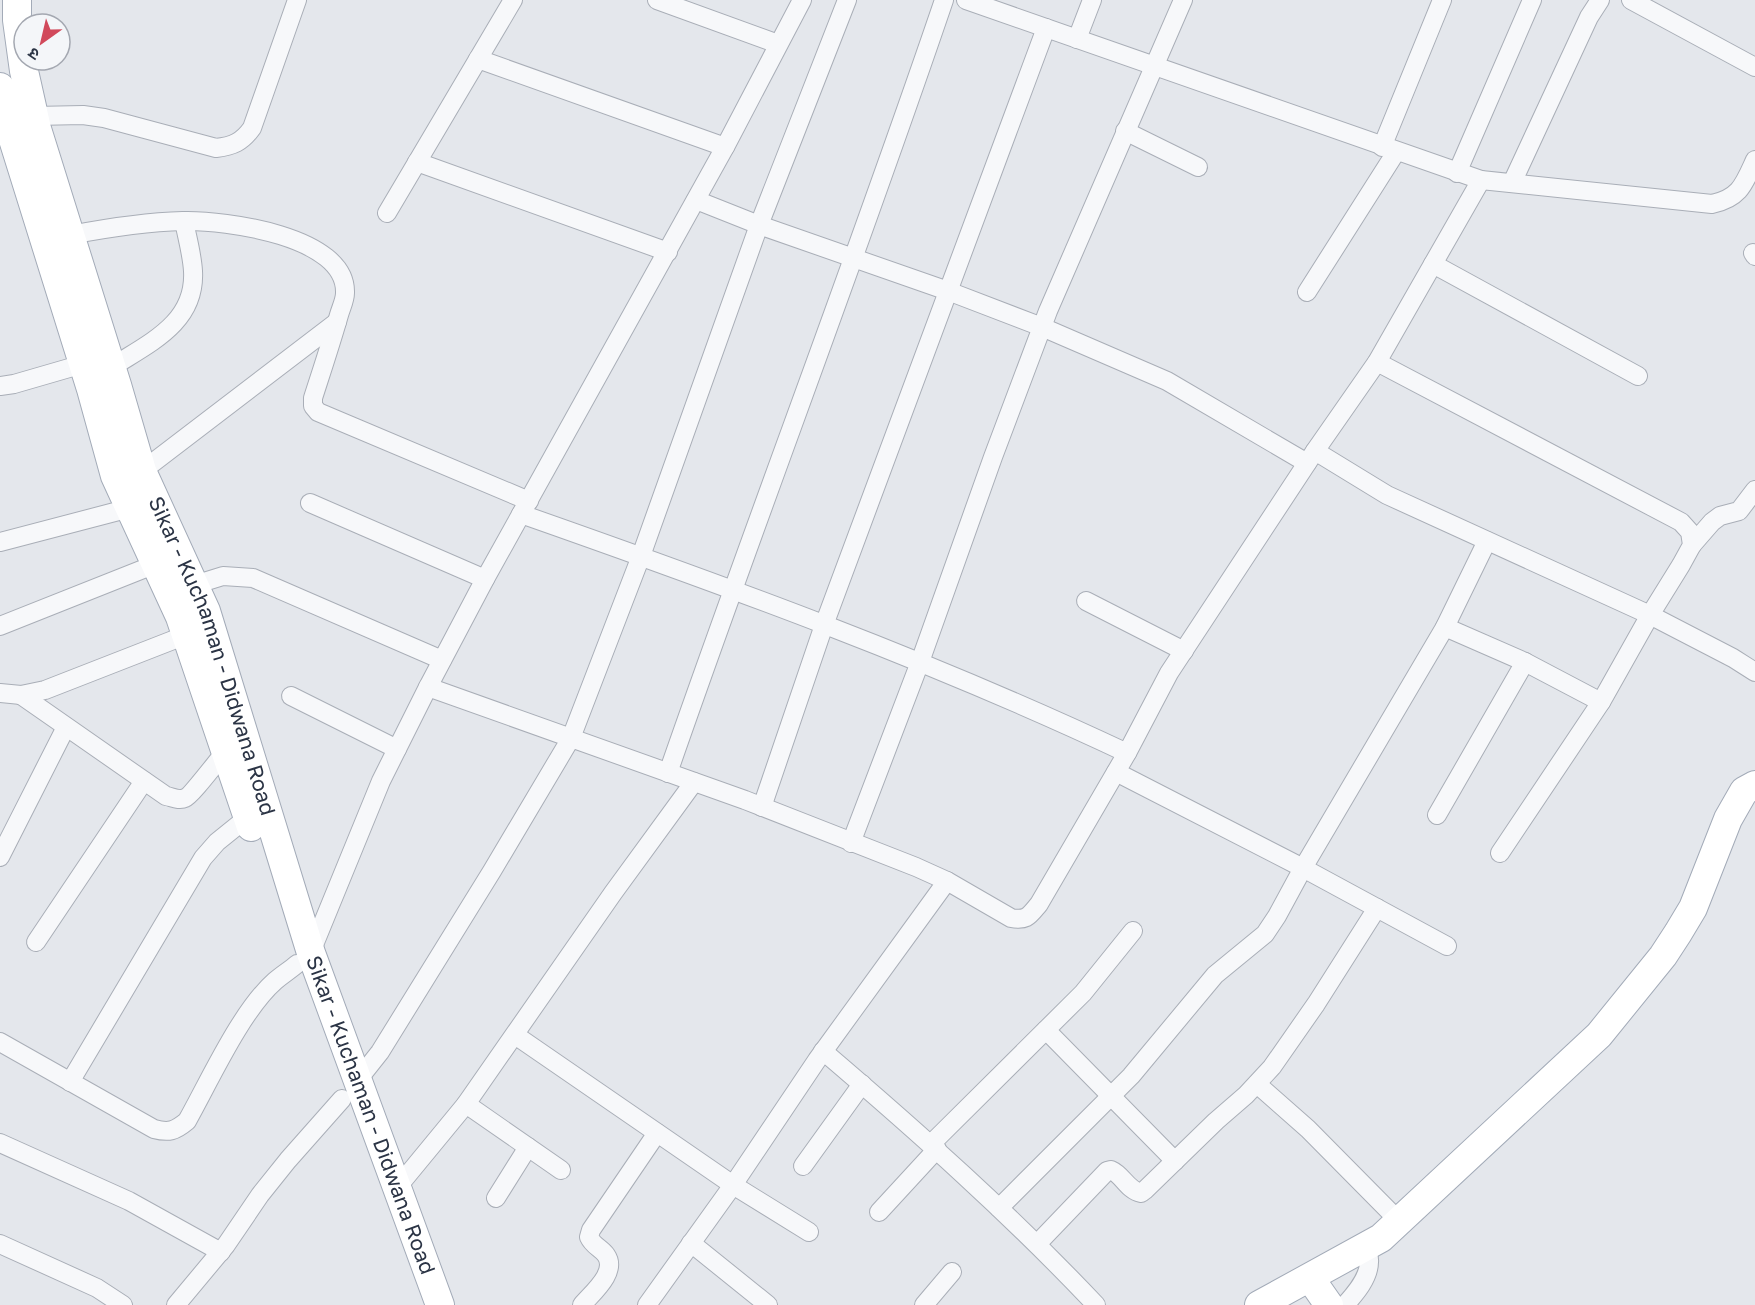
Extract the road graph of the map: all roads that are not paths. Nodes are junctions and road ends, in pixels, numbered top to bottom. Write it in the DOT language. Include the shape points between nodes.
graph roads {
  1 [pos="17,0"];
  2 [pos="297,0"];
  3 [pos="513,0"];
  4 [pos="657,0"];
  5 [pos="802,0"];
  6 [pos="847,0"];
  7 [pos="944,0"];
  8 [pos="966,0"];
  9 [pos="1092,0"];
  10 [pos="1183,0"];
  11 [pos="1442,0"];
  12 [pos="1532,0"];
  13 [pos="1600,0"];
  14 [pos="1630,0"];
  15 [pos="1046,28"];
  16 [pos="1077,39"];
  17 [pos="778,44"];
  18 [pos="478,59"];
  19 [pos="1153,66"];
  20 [pos="1755,67"];
  21 [pos="0,87"];
  22 [pos="34,116"];
  23 [pos="1125,131"];
  24 [pos="725,147"];
  25 [pos="1389,149"];
  26 [pos="1755,160"];
  27 [pos="417,162"];
  28 [pos="1198,166"];
  29 [pos="1457,173"];
  30 [pos="1481,180"];
  31 [pos="1512,183"];
  32 [pos="696,200"];
  33 [pos="387,213"];
  34 [pos="184,221"];
  35 [pos="759,225"];
  36 [pos="70,235"];
  37 [pos="668,252"];
  38 [pos="854,258"];
  39 [pos="1433,264"];
  40 [pos="948,291"];
  41 [pos="1307,292"];
  42 [pos="337,322"];
  43 [pos="1042,327"];
  44 [pos="1377,362"];
  45 [pos="83,364"];
  46 [pos="112,368"];
  47 [pos="1638,376"];
  48 [pos="0,386"];
  49 [pos="1311,457"];
  50 [pos="142,471"];
  51 [pos="1755,490"];
  52 [pos="310,503"];
  53 [pos="130,508"];
  54 [pos="525,508"];
  55 [pos="1487,541"];
  56 [pos="0,542"];
  57 [pos="1692,545"];
  58 [pos="641,556"];
  59 [pos="156,564"];
  60 [pos="485,579"];
  61 [pos="194,585"];
  62 [pos="732,590"];
  63 [pos="1086,601"];
  64 [pos="1650,615"];
  65 [pos="824,625"];
  66 [pos="0,626"];
  67 [pos="1445,627"];
  68 [pos="186,634"];
  69 [pos="1184,651"];
  70 [pos="442,660"];
  71 [pos="920,662"];
  72 [pos="1525,662"];
  73 [pos="1755,672"];
  74 [pos="428,687"];
  75 [pos="0,693"];
  76 [pos="21,695"];
  77 [pos="291,696"];
  78 [pos="1601,702"];
  79 [pos="66,727"];
  80 [pos="571,738"];
  81 [pos="397,749"];
  82 [pos="226,751"];
  83 [pos="1127,753"];
  84 [pos="1116,772"];
  85 [pos="668,773"];
  86 [pos="144,781"];
  87 [pos="1753,781"];
  88 [pos="694,782"];
  89 [pos="762,807"];
  90 [pos="1437,815"];
  91 [pos="248,817"];
  92 [pos="851,843"];
  93 [pos="1500,853"];
  94 [pos="0,857"];
  95 [pos="1303,868"];
  96 [pos="947,881"];
  97 [pos="1377,908"];
  98 [pos="1133,931"];
  99 [pos="36,942"];
  100 [pos="1447,946"];
  101 [pos="304,958"];
  102 [pos="1046,1030"];
  103 [pos="515,1035"];
  104 [pos="0,1042"];
  105 [pos="823,1051"];
  106 [pos="70,1082"];
  107 [pos="862,1084"];
  108 [pos="1257,1084"];
  109 [pos="350,1090"];
  110 [pos="1111,1096"];
  111 [pos="466,1104"];
  112 [pos="657,1133"];
  113 [pos="0,1143"];
  114 [pos="528,1147"];
  115 [pos="934,1147"];
  116 [pos="1175,1161"];
  117 [pos="803,1166"];
  118 [pos="561,1170"];
  119 [pos="732,1185"];
  120 [pos="396,1189"];
  121 [pos="496,1198"];
  122 [pos="999,1208"];
  123 [pos="879,1212"];
  124 [pos="1400,1222"];
  125 [pos="809,1232"];
  126 [pos="1038,1243"];
  127 [pos="0,1244"];
  128 [pos="691,1244"];
  129 [pos="1366,1247"];
  130 [pos="221,1252"];
  131 [pos="952,1272"];
  132 [pos="1307,1280"];
  133 [pos="1343,1304"];
  134 [pos="123,1305"];
  135 [pos="177,1305"];
  136 [pos="425,1305"];
  137 [pos="440,1305"];
  138 [pos="582,1305"];
  139 [pos="647,1305"];
  140 [pos="768,1305"];
  141 [pos="924,1305"];
  142 [pos="1096,1305"];
  143 [pos="1258,1305"];
  1 -- 22 [label="main road, Sikar - Kuchaman - Didwana Road" via="24,71"];
  2 -- 22 [label="street" via="252,128 232,146 216,148 104,118"];
  3 -- 18 [label="street"];
  4 -- 17 [label="street"];
  5 -- 17 [label="street"];
  6 -- 35 [label="street"];
  7 -- 38 [label="street"];
  8 -- 15 [label="street"];
  9 -- 16 [label="street"];
  10 -- 19 [label="street"];
  11 -- 25 [label="street"];
  12 -- 29 [label="street"];
  13 -- 31 [label="street"];
  14 -- 20 [label="street"];
  15 -- 16 [label="street"];
  15 -- 40 [label="street"];
  16 -- 19 [label="street"];
  17 -- 24 [label="street"];
  18 -- 24 [label="street"];
  18 -- 27 [label="street"];
  19 -- 23 [label="street"];
  19 -- 25 [label="street"];
  21 -- 45 [label="main road, Sikar - Kuchaman - Didwana Road"];
  22 -- 36 [label="main road, Sikar - Kuchaman - Didwana Road"];
  23 -- 28 [label="street"];
  23 -- 43 [label="street"];
  24 -- 32 [label="street"];
  25 -- 29 [label="street"];
  25 -- 41 [label="street"];
  26 -- 31 [label="street" via="1735,196 1712,204"];
  27 -- 33 [label="street"];
  27 -- 37 [label="street"];
  29 -- 30 [label="street"];
  30 -- 31 [label="street"];
  30 -- 39 [label="street"];
  32 -- 35 [label="street"];
  32 -- 37 [label="street"];
  34 -- 36 [label="street"];
  34 -- 42 [label="street" via="236,225 302,242 325,255 340,273 345,293"];
  34 -- 46 [label="street" via="193,272 190,297 180,318"];
  35 -- 38 [label="street"];
  35 -- 58 [label="street"];
  36 -- 46 [label="main road, Sikar - Kuchaman - Didwana Road"];
  37 -- 54 [label="street"];
  38 -- 40 [label="street"];
  38 -- 62 [label="street"];
  39 -- 44 [label="street"];
  39 -- 47 [label="street"];
  40 -- 43 [label="street"];
  40 -- 65 [label="street"];
  42 -- 50 [label="street"];
  42 -- 54 [label="street" via="313,398 318,412"];
  43 -- 49 [label="street" via="1167,381"];
  43 -- 71 [label="street"];
  44 -- 49 [label="street"];
  44 -- 57 [label="street" via="1681,522 1690,532"];
  45 -- 48 [label="street"];
  45 -- 53 [label="main road, Sikar - Kuchaman - Didwana Road" via="115,476"];
  46 -- 50 [label="main road, Sikar - Kuchaman - Didwana Road"];
  49 -- 55 [label="street"];
  49 -- 69 [label="street"];
  50 -- 61 [label="main road, Sikar - Kuchaman - Didwana Road"];
  51 -- 57 [label="street" via="1739,511 1720,516"];
  52 -- 60 [label="street"];
  53 -- 56 [label="street"];
  53 -- 59 [label="main road, Sikar - Kuchaman - Didwana Road"];
  54 -- 58 [label="street"];
  54 -- 60 [label="street"];
  55 -- 64 [label="street"];
  55 -- 67 [label="street"];
  57 -- 64 [label="street"];
  58 -- 62 [label="street"];
  58 -- 80 [label="street"];
  59 -- 66 [label="street"];
  59 -- 68 [label="main road, Sikar - Kuchaman - Didwana Road"];
  60 -- 70 [label="street"];
  61 -- 70 [label="street" via="223,576 253,578"];
  61 -- 101 [label="main road, Sikar - Kuchaman - Didwana Road" via="206,611"];
  62 -- 65 [label="street"];
  62 -- 85 [label="street"];
  63 -- 69 [label="street"];
  64 -- 73 [label="street"];
  64 -- 78 [label="street"];
  65 -- 71 [label="street"];
  65 -- 89 [label="street"];
  67 -- 72 [label="street"];
  67 -- 95 [label="street"];
  68 -- 76 [label="street" via="45,690"];
  68 -- 82 [label="main road, Sikar - Kuchaman - Didwana Road"];
  69 -- 83 [label="street"];
  70 -- 74 [label="street"];
  71 -- 83 [label="street" via="1030,707"];
  71 -- 92 [label="street"];
  72 -- 78 [label="street"];
  72 -- 90 [label="street"];
  74 -- 80 [label="street"];
  74 -- 81 [label="street"];
  75 -- 76 [label="street"];
  76 -- 79 [label="street"];
  77 -- 81 [label="street"];
  78 -- 93 [label="street"];
  79 -- 86 [label="street"];
  79 -- 94 [label="street"];
  80 -- 85 [label="street"];
  80 -- 109 [label="street" via="380,1052"];
  81 -- 101 [label="street"];
  82 -- 86 [label="street" via="185,798 166,796"];
  82 -- 91 [label="main road, Sikar - Kuchaman - Didwana Road"];
  83 -- 84 [label="street"];
  84 -- 95 [label="street"];
  84 -- 96 [label="street" via="1029,916 1021,920 1011,918"];
  85 -- 88 [label="street"];
  86 -- 99 [label="street"];
  87 -- 124 [label="main road" via="1728,819 1693,908 1663,956 1599,1035"];
  88 -- 89 [label="street"];
  88 -- 103 [label="street"];
  89 -- 92 [label="street"];
  91 -- 101 [label="main road, Sikar - Kuchaman - Didwana Road"];
  91 -- 106 [label="street" via="203,858"];
  92 -- 96 [label="street"];
  95 -- 97 [label="street"];
  95 -- 110 [label="street" via="1265,934 1215,975"];
  96 -- 105 [label="street"];
  97 -- 100 [label="street"];
  97 -- 108 [label="street" via="1316,1004"];
  98 -- 102 [label="street" via="1090,985"];
  101 -- 106 [label="street" via="274,981 257,1001 187,1121 177,1130 153,1129"];
  101 -- 109 [label="main road, Sikar - Kuchaman - Didwana Road"];
  102 -- 110 [label="street"];
  102 -- 115 [label="street"];
  103 -- 111 [label="street"];
  103 -- 112 [label="street"];
  104 -- 106 [label="street"];
  105 -- 107 [label="street"];
  105 -- 119 [label="street"];
  107 -- 115 [label="street"];
  107 -- 117 [label="street"];
  108 -- 116 [label="street"];
  108 -- 124 [label="street"];
  109 -- 120 [label="main road, Sikar - Kuchaman - Didwana Road"];
  109 -- 130 [label="street" via="288,1160"];
  109 -- 136 [label="main road, Sikar - Kuchaman - Didwana Road" via="384,1207"];
  110 -- 116 [label="street"];
  110 -- 122 [label="street"];
  111 -- 114 [label="street"];
  111 -- 120 [label="street"];
  112 -- 119 [label="street"];
  112 -- 138 [label="street" via="591,1230 589,1237 606,1255 609,1269"];
  113 -- 130 [label="street" via="129,1201"];
  114 -- 118 [label="street"];
  114 -- 121 [label="street"];
  115 -- 122 [label="street"];
  115 -- 123 [label="street"];
  116 -- 126 [label="street" via="1141,1193 1134,1192 1117,1172 1107,1171"];
  119 -- 125 [label="street"];
  119 -- 128 [label="street"];
  120 -- 137 [label="main road, Sikar - Kuchaman - Didwana Road"];
  122 -- 126 [label="street"];
  124 -- 129 [label="main road"];
  126 -- 142 [label="street"];
  127 -- 134 [label="street" via="97,1288"];
  128 -- 139 [label="street"];
  128 -- 140 [label="street"];
  129 -- 132 [label="main road"];
  129 -- 133 [label="street" via="1370,1262 1367,1273"];
  130 -- 135 [label="street"];
  131 -- 141 [label="street"];
  132 -- 133 [label="main road"];
  132 -- 143 [label="main road"];
}
